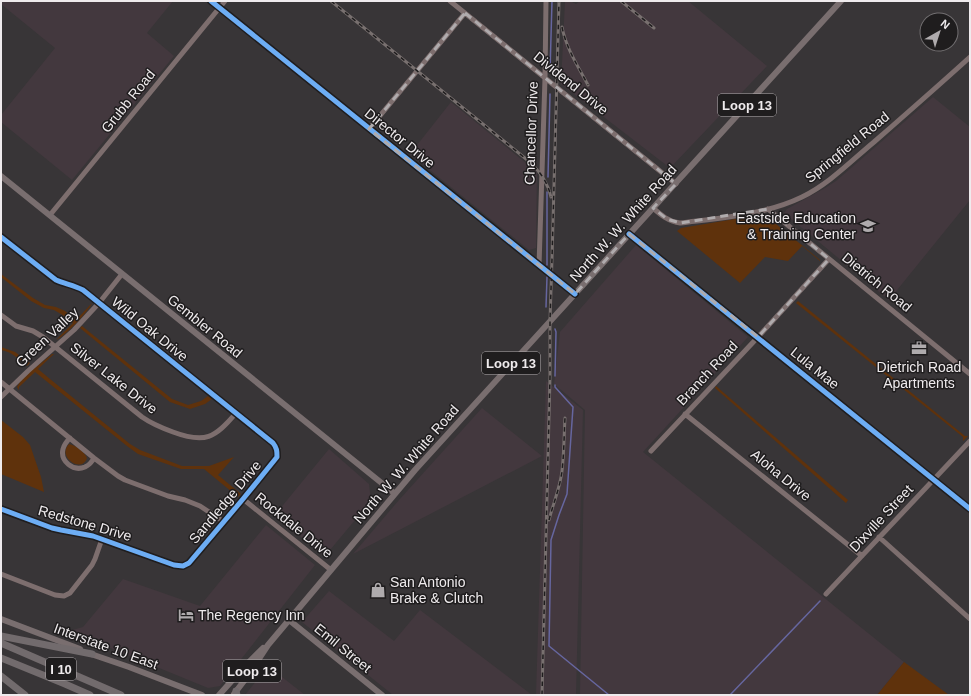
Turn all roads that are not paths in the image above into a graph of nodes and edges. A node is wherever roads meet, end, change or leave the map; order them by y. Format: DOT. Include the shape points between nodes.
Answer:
graph roads {
  1 [pos="211,1"];
  2 [pos="225,1"];
  3 [pos="450,1"];
  4 [pos="546,1"];
  5 [pos="841,1"];
  6 [pos="220,8"];
  7 [pos="465,13"];
  8 [pos="970,58"];
  9 [pos="545,78"];
  10 [pos="369,128"];
  11 [pos="1,176"];
  12 [pos="676,184"];
  13 [pos="653,208"];
  14 [pos="768,210"];
  15 [pos="50,216"];
  16 [pos="629,234"];
  17 [pos="1,237"];
  18 [pos="829,259"];
  19 [pos="539,266"];
  20 [pos="122,274"];
  21 [pos="574,294"];
  22 [pos="99,303"];
  23 [pos="1,315"];
  24 [pos="758,338"];
  25 [pos="56,347"];
  26 [pos="970,374"];
  27 [pos="1,382"];
  28 [pos="10,389"];
  29 [pos="1,397"];
  30 [pos="236,413"];
  31 [pos="685,414"];
  32 [pos="70,438"];
  33 [pos="970,441"];
  34 [pos="277,451"];
  35 [pos="651,451"];
  36 [pos="94,458"];
  37 [pos="934,480"];
  38 [pos="394,493"];
  39 [pos="243,499"];
  40 [pos="1,508"];
  41 [pos="970,509"];
  42 [pos="224,522"];
  43 [pos="879,538"];
  44 [pos="102,539"];
  45 [pos="862,556"];
  46 [pos="186,565"];
  47 [pos="331,570"];
  48 [pos="1,574"];
  49 [pos="826,594"];
  50 [pos="1,619"];
  51 [pos="970,619"];
  52 [pos="289,620"];
  53 [pos="1,636"];
  54 [pos="1,643"];
  55 [pos="268,645"];
  56 [pos="92,654"];
  57 [pos="1,658"];
  58 [pos="1,676"];
  59 [pos="235,694"];
  60 [pos="25,695"];
  61 [pos="90,695"];
  62 [pos="122,695"];
  63 [pos="202,695"];
  64 [pos="219,695"];
  65 [pos="382,695"];
  1 -- 6 [label="street, Director Drive"];
  2 -- 6 [label="street, Grubb Road"];
  3 -- 7 [label="street, Dividend Drive"];
  4 -- 9 [label="street, Chancellor Drive"];
  5 -- 12 [label="main road, North W. W. White Road / Loop 13"];
  6 -- 10 [label="street, Director Drive"];
  6 -- 15 [label="street, Grubb Road"];
  7 -- 9 [label="street, Dividend Drive"];
  7 -- 10 [label="street"];
  8 -- 14 [label="street, Springfield Road" via="821,186 802,197"];
  9 -- 12 [label="street, Dividend Drive"];
  9 -- 19 [label="street, Chancellor Drive"];
  10 -- 19 [label="street, Director Drive"];
  11 -- 15 [label="main road, Gembler Road"];
  12 -- 13 [label="main road, North W. W. White Road / Loop 13"];
  13 -- 14 [label="street, Springfield Road" via="675,223"];
  13 -- 16 [label="main road, North W. W. White Road / Loop 13"];
  14 -- 18 [label="street, Dietrich Road"];
  15 -- 20 [label="main road, Gembler Road"];
  16 -- 21 [label="main road, North W. W. White Road / Loop 13"];
  16 -- 24 [label="street, Lula Mae"];
  17 -- 22 [label="street, Wild Oak Drive" via="52,277 61,283 79,288"];
  18 -- 24 [label="street, Branch Road"];
  18 -- 26 [label="street, Dietrich Road"];
  19 -- 21 [label="street, Director Drive"];
  20 -- 22 [label="street, Green Valley"];
  20 -- 38 [label="main road, Gembler Road"];
  21 -- 38 [label="main road, North W. W. White Road / Loop 13"];
  22 -- 25 [label="street, Green Valley"];
  22 -- 30 [label="street, Wild Oak Drive"];
  23 -- 25 [label="street, Silver Lake Drive" via="16,326 38,333"];
  24 -- 31 [label="street, Branch Road"];
  24 -- 37 [label="street, Lula Mae"];
  25 -- 28 [label="street, Green Valley"];
  25 -- 30 [label="street, Silver Lake Drive" via="150,423 185,437 198,439 214,434"];
  27 -- 28 [label="street"];
  28 -- 29 [label="street, Green Valley"];
  28 -- 32 [label="street"];
  30 -- 34 [label="street, Wild Oak Drive" via="273,443"];
  31 -- 35 [label="street, Branch Road"];
  31 -- 45 [label="street, Aloha Drive"];
  32 -- 36 [label="street"];
  32 -- 36 [label="street" via="63,450 68,465 82,468 88,466"];
  33 -- 37 [label="street, Dixville Street"];
  34 -- 39 [label="street, Sandledge Drive" via="277,457"];
  36 -- 42 [label="street" via="125,480 205,508"];
  37 -- 41 [label="street, Lula Mae"];
  37 -- 43 [label="street, Dixville Street"];
  38 -- 47 [label="main road, North W. W. White Road / Loop 13"];
  39 -- 42 [label="street, Sandledge Drive"];
  39 -- 47 [label="street, Rockdale Drive"];
  40 -- 44 [label="street, Redstone Drive" via="52,528"];
  42 -- 46 [label="street, Sandledge Drive"];
  43 -- 45 [label="street, Dixville Street"];
  43 -- 51 [label="street"];
  44 -- 46 [label="street, Redstone Drive" via="174,565"];
  44 -- 48 [label="street" via="92,565 70,593 64,596"];
  45 -- 49 [label="street, Dixville Street"];
  47 -- 52 [label="main road, North W. W. White Road / Loop 13"];
  50 -- 56 [label="main road, Interstate 10 East"];
  52 -- 55 [label="main road, North W. W. White Road / Loop 13"];
  52 -- 65 [label="main road, Emil Street"];
  53 -- 56 [label="highway"];
  54 -- 62 [label="highway, I 10"];
  55 -- 59 [label="main road, North W. W. White Road / Loop 13"];
  55 -- 64 [label="main road, North W. W. White Road / Loop 13"];
  56 -- 63 [label="main road, Interstate 10 East"];
  57 -- 61 [label="highway, I 10"];
  58 -- 60 [label="highway"];
}
